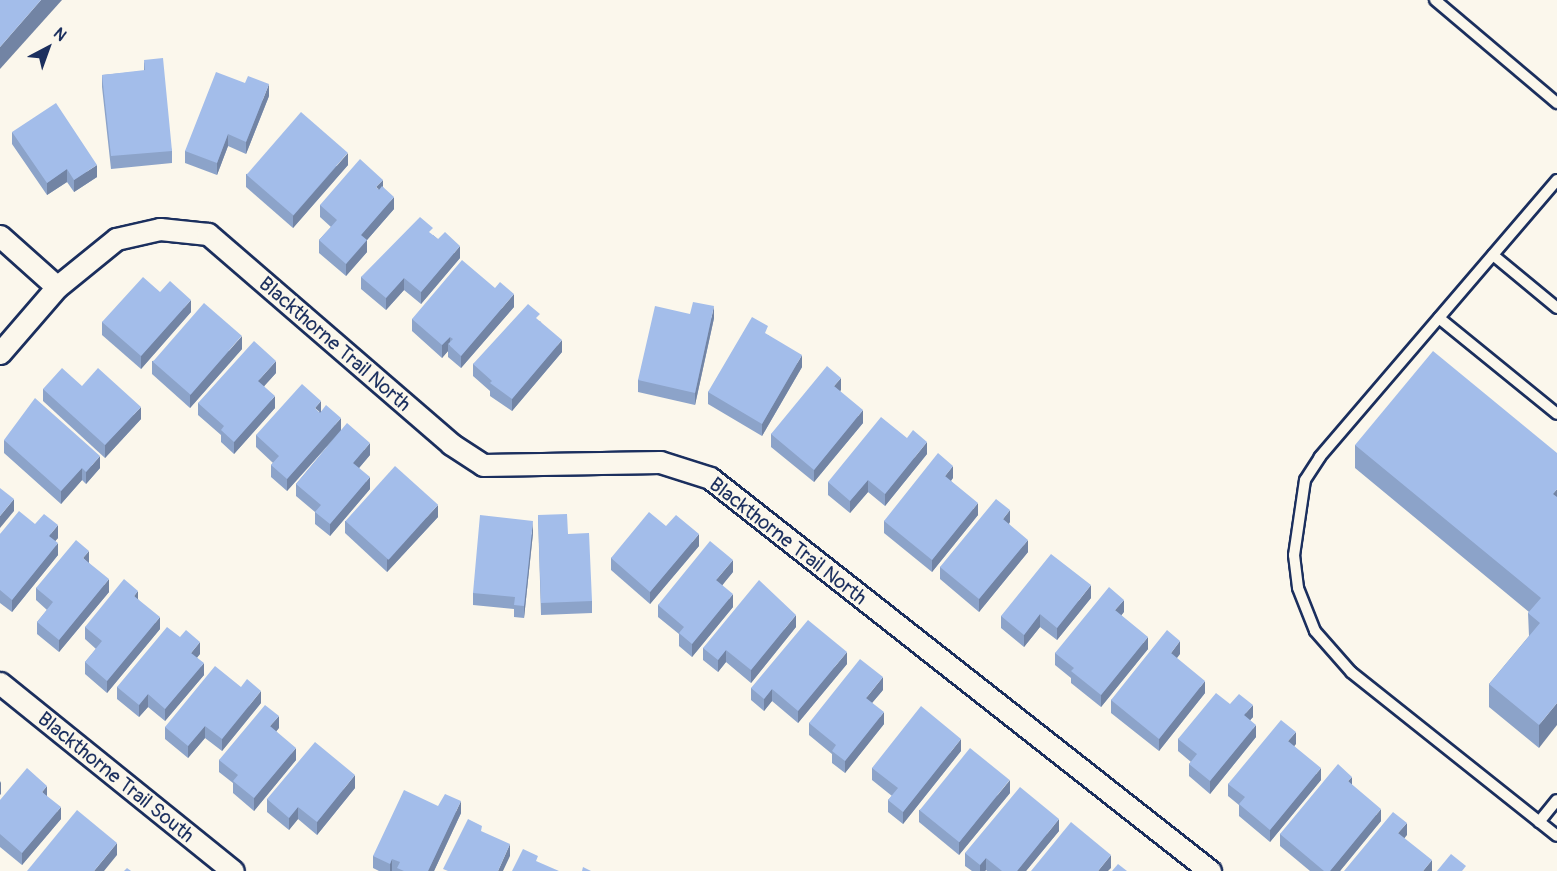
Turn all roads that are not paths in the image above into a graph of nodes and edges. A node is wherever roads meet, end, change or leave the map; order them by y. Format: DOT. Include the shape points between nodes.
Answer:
graph roads {
  1 [pos="1435,0"];
  2 [pos="1557,103"];
  3 [pos="1557,180"];
  4 [pos="0,236"];
  5 [pos="1493,255"];
  6 [pos="57,287"];
  7 [pos="1557,308"];
  8 [pos="1439,318"];
  9 [pos="0,353"];
  10 [pos="1557,414"];
  11 [pos="0,683"];
  12 [pos="1557,800"];
  13 [pos="1539,822"];
  14 [pos="1557,836"];
  15 [pos="233,871"];
  16 [pos="1210,871"];
  1 -- 2 [label="lane"];
  3 -- 5 [label="lane"];
  4 -- 6 [label="street"];
  5 -- 7 [label="lane"];
  5 -- 8 [label="lane"];
  6 -- 9 [label="street"];
  6 -- 16 [label="street, Blackthorne Trail North" via="116,239 160,229 208,234 451,444 483,465 660,462 710,478"];
  8 -- 10 [label="lane"];
  8 -- 13 [label="lane" via="1305,480 1294,555 1298,588 1315,631 1351,672"];
  11 -- 15 [label="street, Blackthorne Trail South"];
  12 -- 13 [label="lane"];
  13 -- 14 [label="lane"];
}
